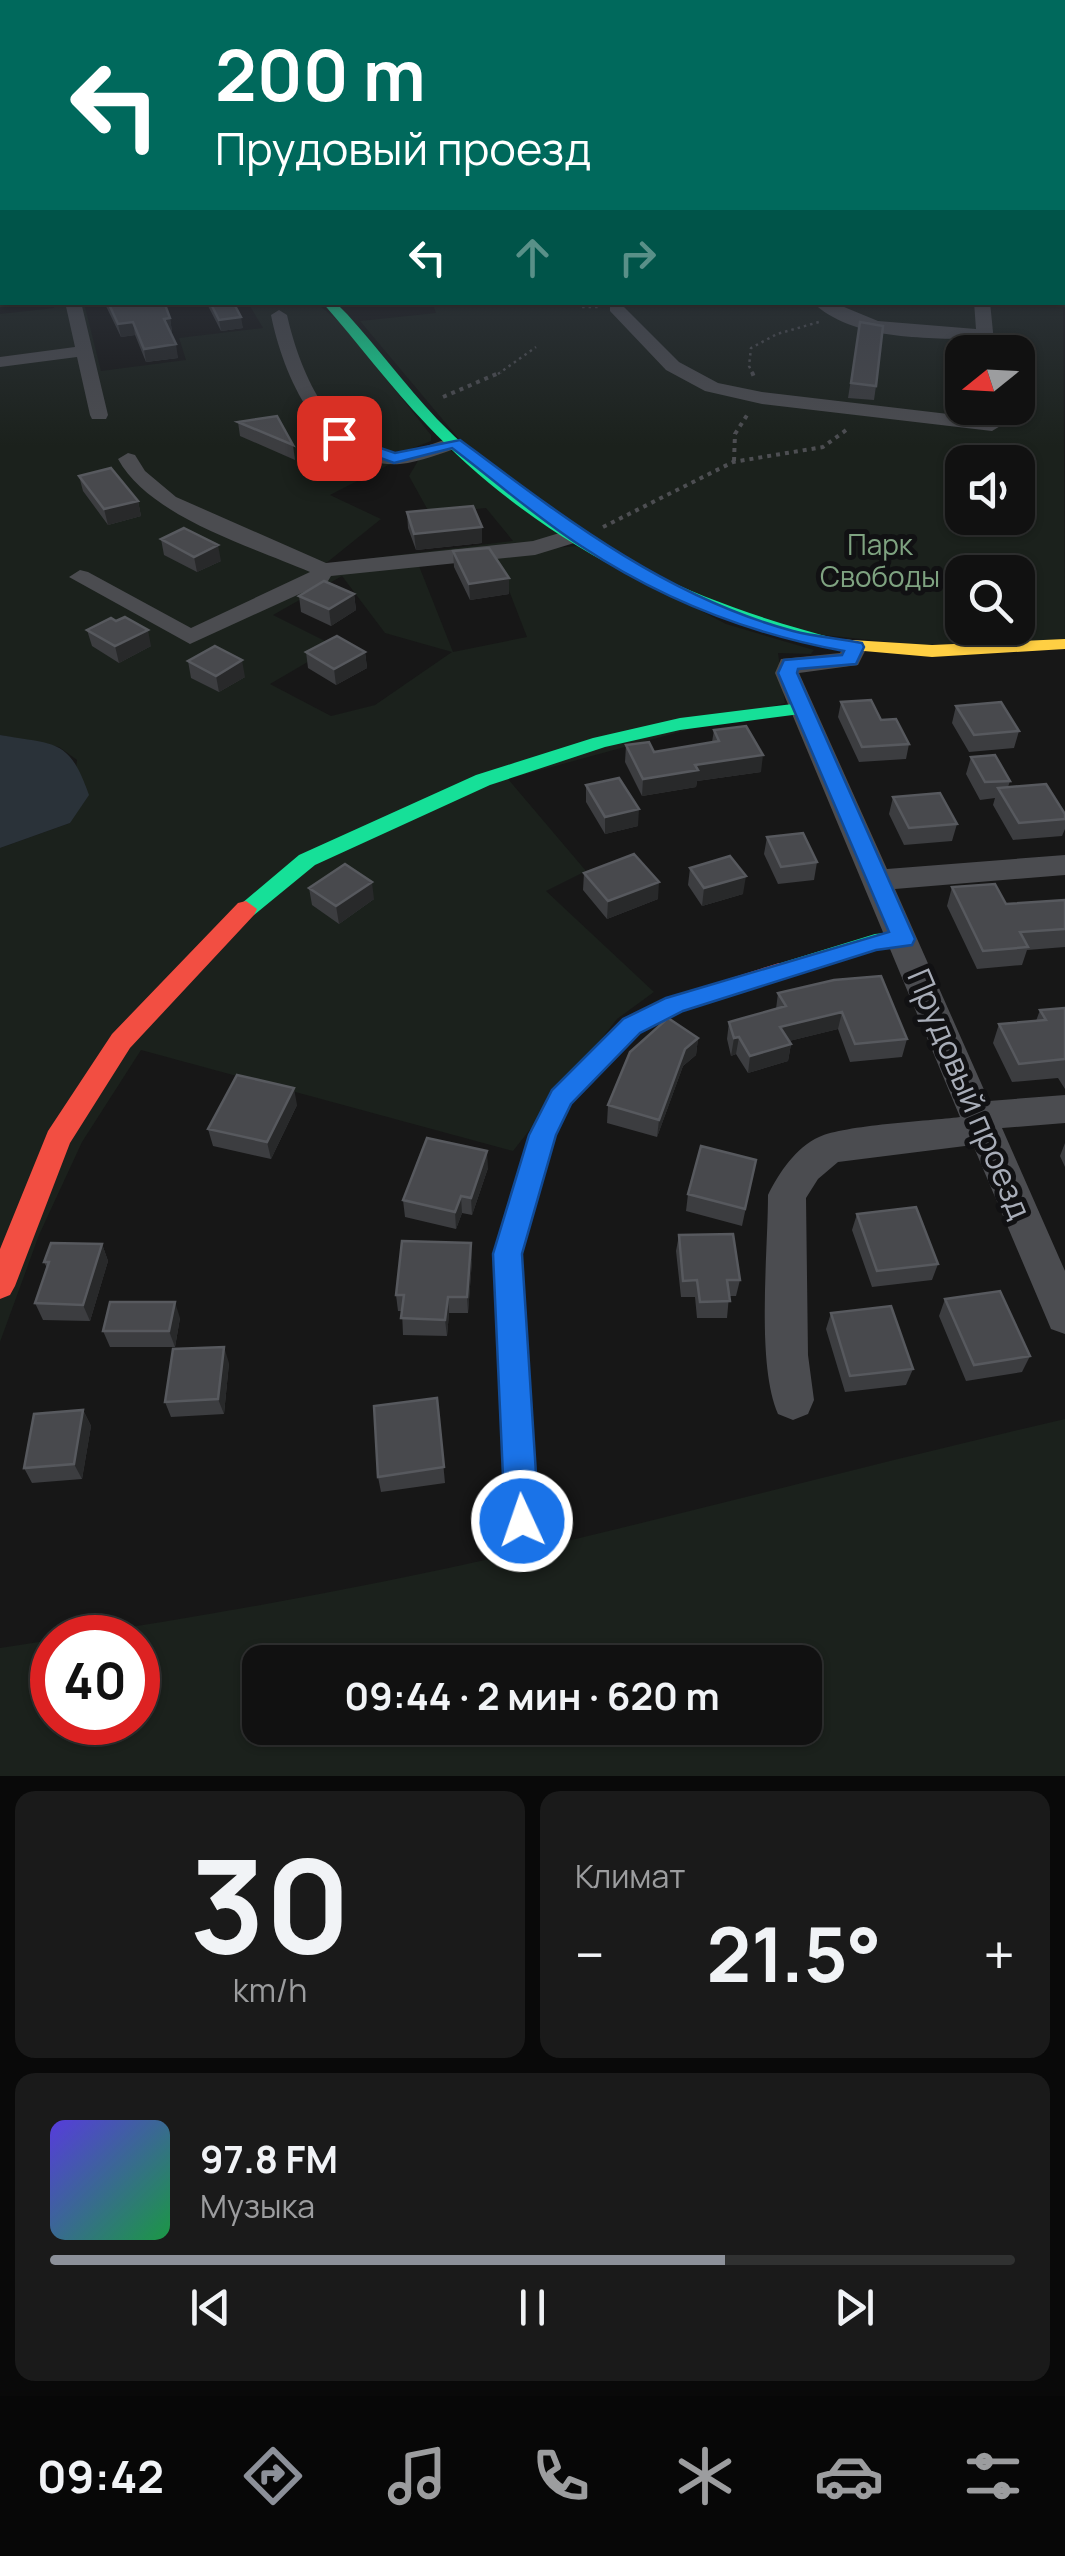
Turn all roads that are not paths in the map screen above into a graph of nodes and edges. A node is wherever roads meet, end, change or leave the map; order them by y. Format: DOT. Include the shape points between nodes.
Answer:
graph roads {
  1 [pos="74,305"];
  2 [pos="331,305"];
  3 [pos="824,305"];
  4 [pos="982,305"];
  5 [pos="616,308"];
  6 [pos="278,316"];
  7 [pos="985,335"];
  8 [pos="945,337"];
  9 [pos="86,351"];
  10 [pos="0,362"];
  11 [pos="99,415"];
  12 [pos="945,418"];
  13 [pos="454,443"];
  14 [pos="128,458"];
  15 [pos="576,535"];
  16 [pos="323,570"];
  17 [pos="80,576"];
  18 [pos="1065,644"];
  19 [pos="855,647"];
  20 [pos="802,709"];
  21 [pos="1065,865"];
  22 [pos="878,880"];
  23 [pos="904,939"];
  24 [pos="1065,1108"];
  25 [pos="980,1123"];
  26 [pos="0,1286"];
  27 [pos="1065,1316"];
  28 [pos="793,1400"];
  29 [pos="522,1521"];
  1 -- 9 [label="street"];
  2 -- 13 [label="street"];
  3 -- 8 [label="street" via="887,328"];
  4 -- 7 [label="street"];
  5 -- 12 [label="street" via="665,361 724,391"];
  6 -- 13 [label="street" via="283,343 339,438 394,458"];
  9 -- 10 [label="street"];
  9 -- 11 [label="street"];
  13 -- 15 [label="street"];
  14 -- 16 [label="street" via="137,475 169,501"];
  15 -- 16 [label="street" via="535,548"];
  15 -- 19 [label="street" via="696,602 789,636"];
  16 -- 17 [label="street" via="190,637"];
  18 -- 19 [label="street"];
  19 -- 20 [label="street, Прудовый проезд" via="849,660 790,664 787,673"];
  20 -- 22 [label="street, Прудовый проезд"];
  20 -- 26 [label="street" via="600,742 483,780 307,860 236,917 121,1042 58,1139"];
  21 -- 22 [label="street"];
  22 -- 23 [label="street, Прудовый проезд"];
  23 -- 25 [label="street, Прудовый проезд"];
  23 -- 29 [label="street" via="674,1004 632,1026 562,1097 542,1135 508,1254"];
  24 -- 25 [label="street"];
  25 -- 27 [label="street, Прудовый проезд"];
  25 -- 28 [label="street" via="830,1148 805,1168 787,1195"];
}
